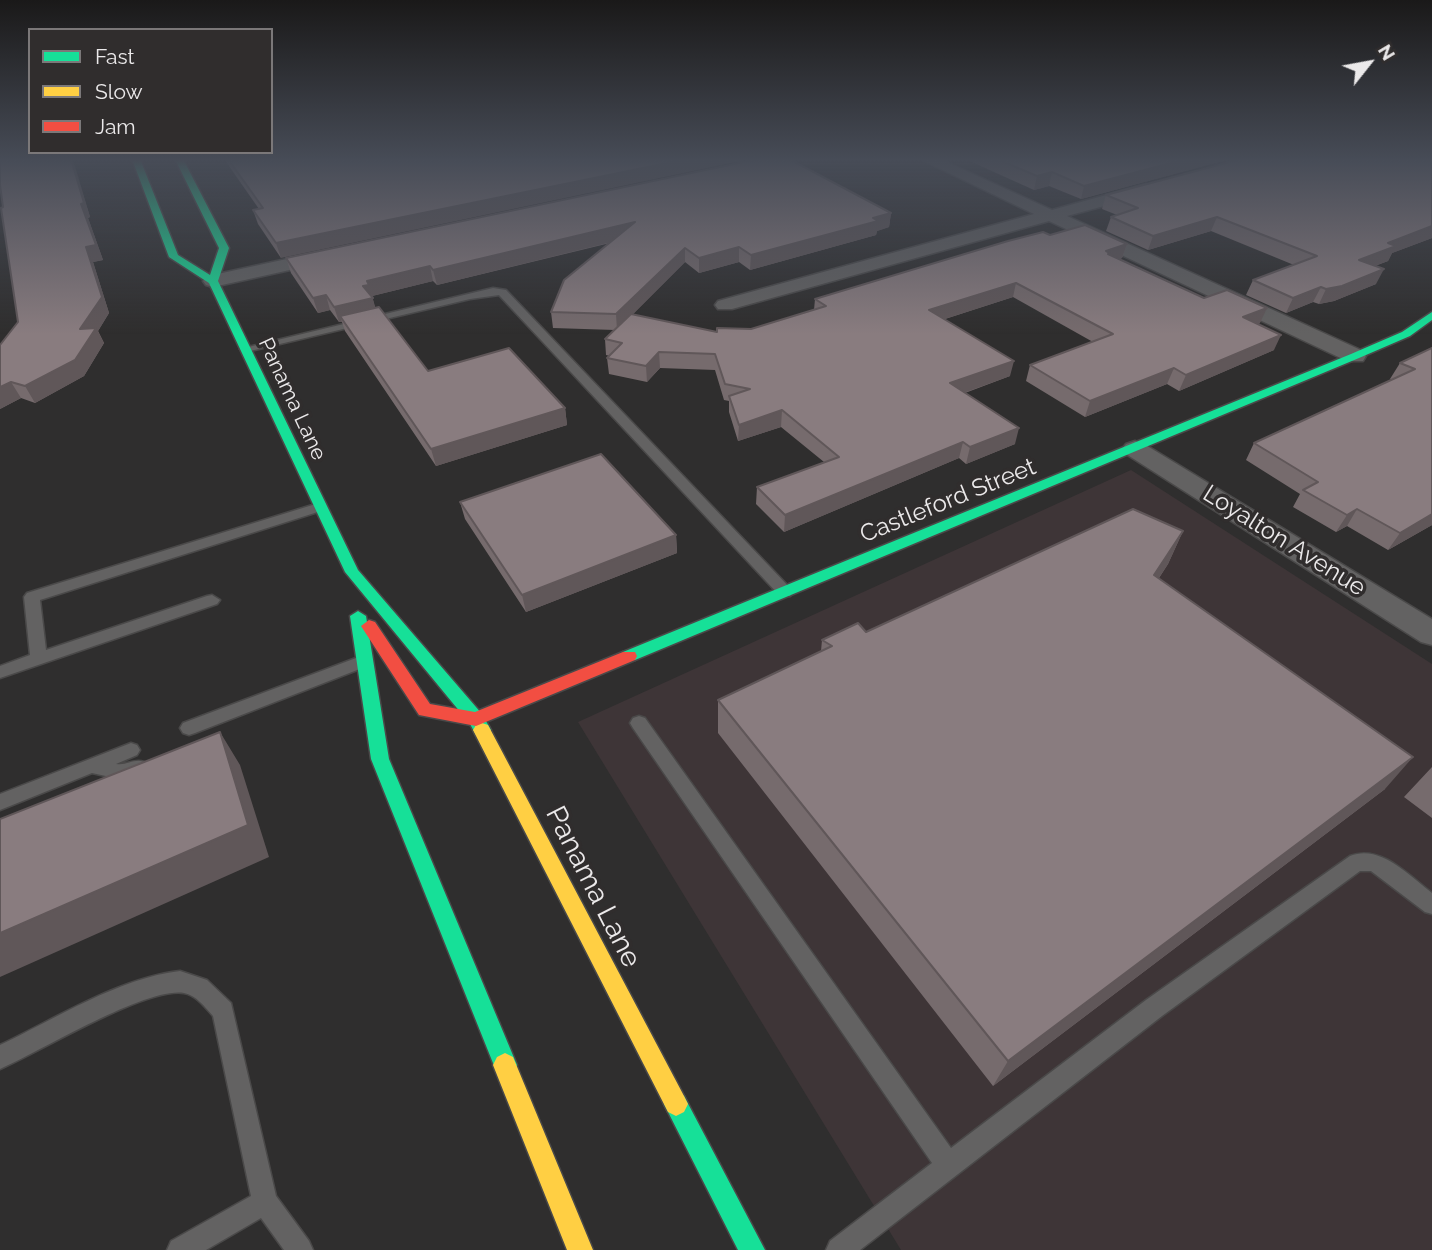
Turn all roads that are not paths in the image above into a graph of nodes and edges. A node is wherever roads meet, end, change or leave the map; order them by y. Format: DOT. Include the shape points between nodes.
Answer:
graph roads {
  1 [pos="159,217"];
  2 [pos="209,217"];
  3 [pos="1043,217"];
  4 [pos="1056,217"];
  5 [pos="349,252"];
  6 [pos="213,281"];
  7 [pos="725,305"];
  8 [pos="1430,319"];
  9 [pos="246,349"];
  10 [pos="1355,356"];
  11 [pos="1135,449"];
  12 [pos="319,507"];
  13 [pos="352,572"];
  14 [pos="785,592"];
  15 [pos="212,600"];
  16 [pos="356,606"];
  17 [pos="1432,634"];
  18 [pos="39,659"];
  19 [pos="364,661"];
  20 [pos="0,672"];
  21 [pos="476,719"];
  22 [pos="639,723"];
  23 [pos="194,736"];
  24 [pos="131,750"];
  25 [pos="161,758"];
  26 [pos="93,766"];
  27 [pos="0,802"];
  28 [pos="1432,905"];
  29 [pos="0,1057"];
  30 [pos="947,1165"];
  31 [pos="265,1202"];
  32 [pos="180,1250"];
  33 [pos="300,1250"];
  34 [pos="580,1250"];
  35 [pos="752,1250"];
  36 [pos="839,1250"];
  1 -- 6 [label="main road" via="174,257"];
  2 -- 6 [label="main road" via="224,248"];
  3 -- 7 [label="street"];
  4 -- 10 [label="street"];
  5 -- 6 [label="street"];
  6 -- 9 [label="main road, Panama Lane"];
  8 -- 10 [label="main road, Castleford Street"];
  9 -- 12 [label="main road, Panama Lane"];
  9 -- 14 [label="lane" via="502,292"];
  10 -- 11 [label="main road, Castleford Street"];
  11 -- 14 [label="main road, Castleford Street"];
  11 -- 17 [label="street, Loyalton Avenue"];
  12 -- 13 [label="main road, Panama Lane"];
  12 -- 18 [label="lane" via="32,597"];
  13 -- 16 [label="main road, Panama Lane"];
  13 -- 21 [label="main road, Panama Lane"];
  14 -- 21 [label="main road, Castleford Street"];
  15 -- 18 [label="lane"];
  16 -- 19 [label="main road, Panama Lane"];
  16 -- 21 [label="main road" via="425,709"];
  18 -- 20 [label="lane"];
  19 -- 23 [label="lane" via="228,714 210,739"];
  19 -- 34 [label="main road, Panama Lane" via="380,759"];
  21 -- 35 [label="main road, Panama Lane"];
  22 -- 30 [label="lane"];
  24 -- 26 [label="lane"];
  25 -- 26 [label="lane" via="124,773"];
  26 -- 27 [label="lane"];
  28 -- 30 [label="lane" via="1375,862 1357,863 1154,1008"];
  29 -- 31 [label="lane" via="151,986 180,982 207,991 223,1011"];
  30 -- 36 [label="lane"];
  31 -- 32 [label="lane"];
  31 -- 33 [label="lane"];
}
